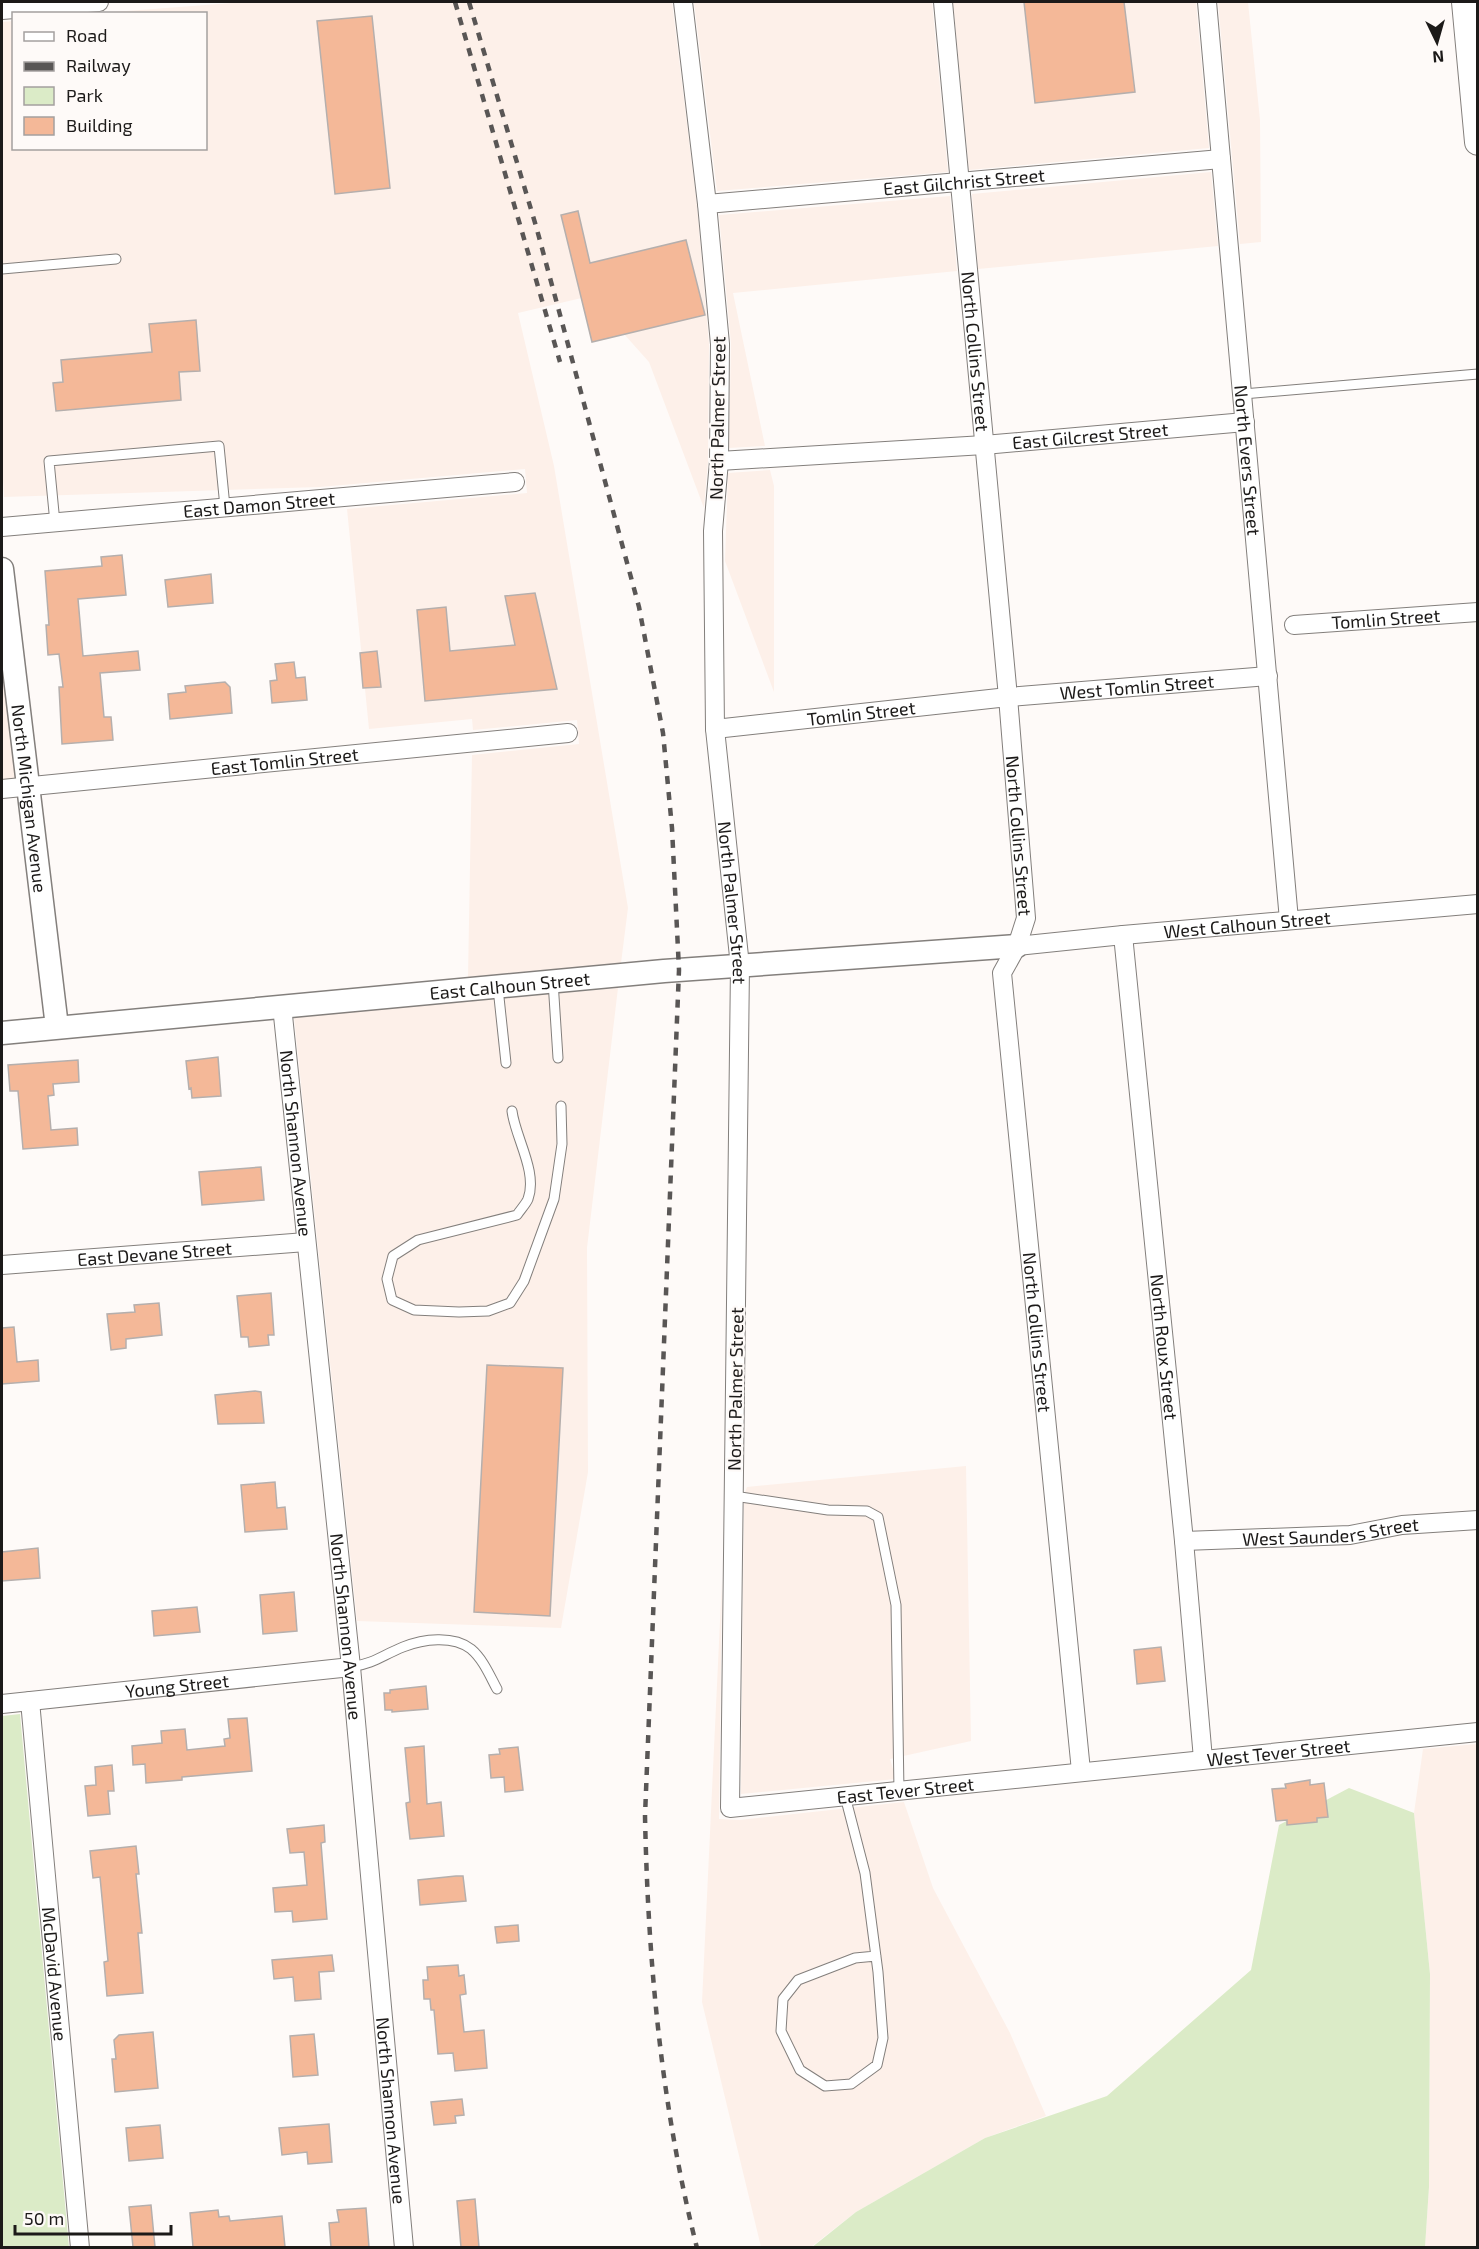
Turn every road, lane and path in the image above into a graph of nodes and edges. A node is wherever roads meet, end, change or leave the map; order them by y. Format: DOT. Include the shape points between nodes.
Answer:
graph roads {
  1 [pos="99,2"];
  2 [pos="683,2"];
  3 [pos="943,2"];
  4 [pos="1207,2"];
  5 [pos="1465,2"];
  6 [pos="2,10"];
  7 [pos="1478,142"];
  8 [pos="1221,159"];
  9 [pos="960,183"];
  10 [pos="707,204"];
  11 [pos="116,259"];
  12 [pos="2,269"];
  13 [pos="1478,374"];
  14 [pos="1243,394"];
  15 [pos="1245,422"];
  16 [pos="984,445"];
  17 [pos="718,461"];
  18 [pos="515,482"];
  19 [pos="225,507"];
  20 [pos="55,523"];
  21 [pos="2,527"];
  22 [pos="2,569"];
  23 [pos="1478,612"];
  24 [pos="1294,625"];
  25 [pos="1268,676"];
  26 [pos="1008,697"];
  27 [pos="715,729"];
  28 [pos="568,733"];
  29 [pos="29,786"];
  30 [pos="2,789"];
  31 [pos="1478,904"];
  32 [pos="1289,920"];
  33 [pos="1123,934"];
  34 [pos="1017,946"];
  35 [pos="741,966"];
  36 [pos="553,981"];
  37 [pos="498,986"];
  38 [pos="282,1006"];
  39 [pos="57,1028"];
  40 [pos="2,1033"];
  41 [pos="558,1058"];
  42 [pos="506,1063"];
  43 [pos="561,1106"];
  44 [pos="512,1111"];
  45 [pos="306,1242"];
  46 [pos="2,1265"];
  47 [pos="734,1496"];
  48 [pos="1478,1520"];
  49 [pos="1184,1541"];
  50 [pos="351,1667"];
  51 [pos="497,1689"];
  52 [pos="30,1701"];
  53 [pos="2,1704"];
  54 [pos="1478,1732"];
  55 [pos="1203,1760"];
  56 [pos="1081,1771"];
  57 [pos="899,1791"];
  58 [pos="845,1796"];
  59 [pos="730,1808"];
  60 [pos="876,1956"];
  61 [pos="80,2247"];
  62 [pos="404,2247"];
  1 -- 6 [label="street"];
  2 -- 10 [label="street, North Palmer Street"];
  3 -- 9 [label="street, North Collins Street"];
  4 -- 8 [label="street, North Evers Street"];
  5 -- 7 [label="main road"];
  8 -- 9 [label="street, East Gilchrist Street"];
  8 -- 14 [label="street, North Evers Street"];
  9 -- 10 [label="street, East Gilchrist Street"];
  9 -- 16 [label="street, North Collins Street"];
  10 -- 17 [label="street, North Palmer Street" via="720,344"];
  11 -- 12 [label="lane"];
  13 -- 14 [label="lane"];
  14 -- 15 [label="street, North Evers Street"];
  15 -- 16 [label="street, East Gilcrest Street"];
  15 -- 25 [label="street, North Evers Street"];
  16 -- 17 [label="street, East Gilcrest Street"];
  16 -- 26 [label="street, North Collins Street"];
  17 -- 27 [label="street, North Palmer Street" via="714,531"];
  18 -- 19 [label="street, East Damon Street"];
  19 -- 20 [label="street, East Damon Street"];
  19 -- 20 [label="lane" via="219,446 50,461"];
  20 -- 21 [label="street, East Damon Street"];
  22 -- 29 [label="street, North Michigan Avenue"];
  23 -- 24 [label="street, Tomlin Street"];
  25 -- 26 [label="street, West Tomlin Street"];
  25 -- 32 [label="street, North Evers Street"];
  26 -- 27 [label="street, Tomlin Street"];
  26 -- 34 [label="street, North Collins Street" via="1026,918"];
  27 -- 35 [label="street, North Palmer Street"];
  28 -- 29 [label="street, East Tomlin Street"];
  29 -- 30 [label="street, East Tomlin Street"];
  29 -- 39 [label="street, North Michigan Avenue"];
  31 -- 32 [label="street, West Calhoun Street"];
  32 -- 33 [label="street, West Calhoun Street"];
  33 -- 34 [label="street, West Calhoun Street"];
  33 -- 49 [label="street, North Roux Street"];
  34 -- 35 [label="street, East Calhoun Street"];
  34 -- 56 [label="street, North Collins Street" via="1002,973"];
  35 -- 36 [label="street, East Calhoun Street"];
  35 -- 47 [label="street, North Palmer Street"];
  36 -- 37 [label="street, East Calhoun Street"];
  36 -- 41 [label="lane"];
  37 -- 38 [label="street, East Calhoun Street"];
  37 -- 42 [label="lane"];
  38 -- 39 [label="street, East Calhoun Street"];
  38 -- 45 [label="street, North Shannon Avenue"];
  39 -- 40 [label="street, East Calhoun Street"];
  43 -- 44 [label="lane" via="562,1144 554,1199 524,1281 510,1303 488,1311 459,1312 414,1310 392,1300 387,1280 393,1256 418,1240 517,1215 528,1199 530,1179"];
  45 -- 46 [label="street, East Devane Street"];
  45 -- 50 [label="street, North Shannon Avenue"];
  47 -- 57 [label="lane" via="828,1510 867,1511 878,1517 896,1605"];
  47 -- 59 [label="street, North Palmer Street"];
  48 -- 49 [label="street, West Saunders Street" via="1350,1535"];
  49 -- 55 [label="street, North Roux Street"];
  50 -- 51 [label="lane" via="369,1664 414,1643 452,1641 472,1650"];
  50 -- 52 [label="street, Young Street"];
  50 -- 62 [label="street, North Shannon Avenue"];
  52 -- 53 [label="street, Young Street"];
  52 -- 61 [label="street, McDavid Avenue"];
  54 -- 55 [label="street, West Tever Street"];
  55 -- 56 [label="street, West Tever Street"];
  56 -- 57 [label="street, East Tever Street"];
  57 -- 58 [label="street, East Tever Street"];
  58 -- 59 [label="street, East Tever Street"];
  58 -- 60 [label="lane" via="865,1873"];
  60 -- 60 [label="lane" via="883,2038 877,2065 851,2084 825,2086 800,2070 781,2031 783,1999 798,1980 855,1958"];
}
